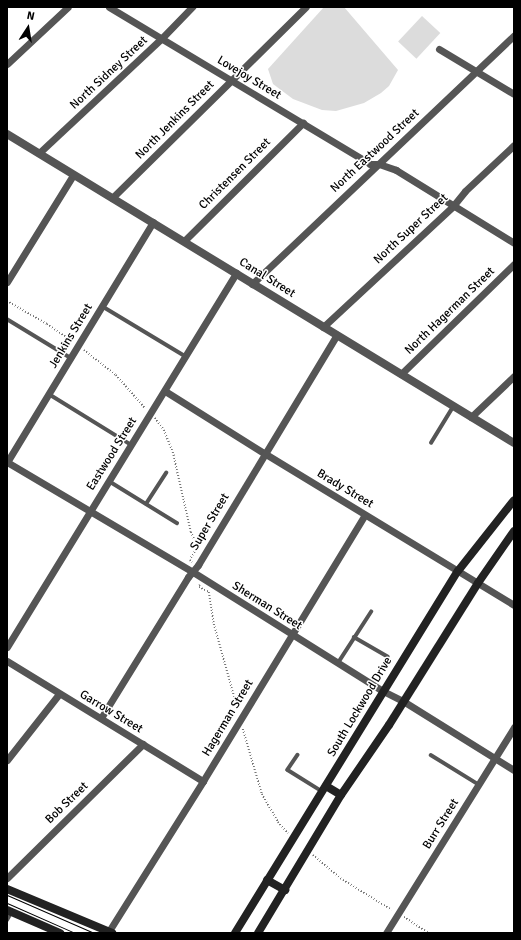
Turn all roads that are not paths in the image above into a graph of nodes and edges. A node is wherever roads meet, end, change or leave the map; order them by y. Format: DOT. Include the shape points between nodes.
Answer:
graph roads {
  1 [pos="68,7"];
  2 [pos="109,7"];
  3 [pos="192,7"];
  4 [pos="306,7"];
  5 [pos="514,35"];
  6 [pos="161,39"];
  7 [pos="439,49"];
  8 [pos="7,64"];
  9 [pos="476,70"];
  10 [pos="232,80"];
  11 [pos="514,94"];
  12 [pos="303,124"];
  13 [pos="7,134"];
  14 [pos="514,145"];
  15 [pos="39,153"];
  16 [pos="379,164"];
  17 [pos="73,175"];
  18 [pos="112,198"];
  19 [pos="453,206"];
  20 [pos="153,222"];
  21 [pos="184,241"];
  22 [pos="514,243"];
  23 [pos="514,264"];
  24 [pos="236,273"];
  25 [pos="7,282"];
  26 [pos="252,284"];
  27 [pos="102,306"];
  28 [pos="7,319"];
  29 [pos="323,327"];
  30 [pos="336,336"];
  31 [pos="186,356"];
  32 [pos="71,358"];
  33 [pos="401,374"];
  34 [pos="514,376"];
  35 [pos="165,391"];
  36 [pos="49,394"];
  37 [pos="453,406"];
  38 [pos="472,417"];
  39 [pos="514,442"];
  40 [pos="431,443"];
  41 [pos="131,445"];
  42 [pos="264,453"];
  43 [pos="7,462"];
  44 [pos="166,473"];
  45 [pos="109,481"];
  46 [pos="514,500"];
  47 [pos="146,504"];
  48 [pos="90,511"];
  49 [pos="365,515"];
  50 [pos="177,523"];
  51 [pos="514,531"];
  52 [pos="193,572"];
  53 [pos="458,572"];
  54 [pos="478,583"];
  55 [pos="514,605"];
  56 [pos="371,612"];
  57 [pos="292,634"];
  58 [pos="354,638"];
  59 [pos="7,647"];
  60 [pos="388,657"];
  61 [pos="7,660"];
  62 [pos="338,663"];
  63 [pos="383,691"];
  64 [pos="60,694"];
  65 [pos="403,701"];
  66 [pos="101,718"];
  67 [pos="514,727"];
  68 [pos="142,744"];
  69 [pos="298,755"];
  70 [pos="431,755"];
  71 [pos="495,758"];
  72 [pos="7,760"];
  73 [pos="514,770"];
  74 [pos="203,781"];
  75 [pos="478,784"];
  76 [pos="324,789"];
  77 [pos="342,795"];
  78 [pos="7,878"];
  79 [pos="267,880"];
  80 [pos="7,889"];
  81 [pos="285,890"];
  82 [pos="9,911"];
  83 [pos="7,920"];
  84 [pos="111,932"];
  85 [pos="60,933"];
  86 [pos="236,933"];
  87 [pos="258,933"];
  88 [pos="386,933"];
  1 -- 8 [label="street"];
  2 -- 6 [label="street, Lovejoy Street"];
  3 -- 6 [label="street, North Sidney Street"];
  4 -- 10 [label="street, North Jenkins Street"];
  5 -- 9 [label="street, North Eastwood Street"];
  6 -- 10 [label="street, Lovejoy Street"];
  6 -- 15 [label="street, North Sidney Street"];
  7 -- 9 [label="street"];
  9 -- 11 [label="street"];
  9 -- 16 [label="street, North Eastwood Street"];
  10 -- 12 [label="street, Lovejoy Street"];
  10 -- 18 [label="street, North Jenkins Street"];
  12 -- 16 [label="street, Lovejoy Street" via="370,164"];
  12 -- 21 [label="street, Christensen Street"];
  13 -- 15 [label="street, Canal Street"];
  14 -- 19 [label="street, North Super Street" via="465,191"];
  15 -- 17 [label="street, Canal Street"];
  16 -- 19 [label="street, Lovejoy Street" via="396,170"];
  16 -- 26 [label="street, North Eastwood Street"];
  17 -- 18 [label="street, Canal Street"];
  17 -- 25 [label="street"];
  18 -- 20 [label="street, Canal Street"];
  19 -- 22 [label="street, Lovejoy Street"];
  19 -- 29 [label="street, North Super Street"];
  20 -- 21 [label="street, Canal Street"];
  20 -- 27 [label="street, Jenkins Street"];
  21 -- 24 [label="street, Canal Street"];
  23 -- 33 [label="street, North Hagerman Street"];
  24 -- 26 [label="street, Canal Street"];
  24 -- 31 [label="street, Eastwood Street"];
  26 -- 29 [label="street, Canal Street"];
  27 -- 31 [label="lane"];
  27 -- 32 [label="street, Jenkins Street"];
  28 -- 32 [label="lane"];
  29 -- 30 [label="street, Canal Street"];
  30 -- 33 [label="street, Canal Street"];
  30 -- 42 [label="street, Super Street"];
  31 -- 35 [label="street, Eastwood Street"];
  32 -- 36 [label="street, Jenkins Street"];
  33 -- 37 [label="street, Canal Street"];
  34 -- 38 [label="street"];
  35 -- 41 [label="street, Eastwood Street"];
  35 -- 42 [label="street, Brady Street"];
  36 -- 41 [label="lane"];
  36 -- 43 [label="street, Jenkins Street"];
  37 -- 38 [label="street, Canal Street"];
  37 -- 40 [label="lane"];
  38 -- 39 [label="street, Canal Street"];
  41 -- 45 [label="street, Eastwood Street"];
  42 -- 49 [label="street, Brady Street"];
  42 -- 52 [label="street, Super Street"];
  43 -- 48 [label="street, Sherman Street"];
  44 -- 47 [label="lane"];
  45 -- 47 [label="lane"];
  45 -- 48 [label="street, Eastwood Street"];
  46 -- 53 [label="main road, South Lockwood Drive"];
  47 -- 50 [label="lane"];
  48 -- 52 [label="street, Sherman Street"];
  48 -- 59 [label="street, Eastwood Street"];
  49 -- 53 [label="street, Brady Street"];
  49 -- 57 [label="street, Hagerman Street"];
  51 -- 54 [label="main road"];
  52 -- 57 [label="street, Sherman Street"];
  52 -- 66 [label="street, Super Street"];
  53 -- 54 [label="street, Brady Street"];
  53 -- 63 [label="main road, South Lockwood Drive"];
  54 -- 55 [label="street, Brady Street"];
  54 -- 65 [label="main road"];
  56 -- 58 [label="lane"];
  57 -- 62 [label="street, Sherman Street"];
  57 -- 74 [label="street, Hagerman Street"];
  58 -- 60 [label="lane"];
  58 -- 62 [label="lane"];
  61 -- 64 [label="street, Garrow Street"];
  62 -- 63 [label="street, Sherman Street"];
  63 -- 65 [label="street, Sherman Street"];
  63 -- 76 [label="main road, South Lockwood Drive"];
  64 -- 66 [label="street, Garrow Street"];
  64 -- 72 [label="street"];
  65 -- 71 [label="street, Sherman Street"];
  65 -- 77 [label="main road"];
  66 -- 68 [label="street, Garrow Street"];
  67 -- 71 [label="street, Burr Street"];
  68 -- 74 [label="street, Garrow Street"];
  68 -- 78 [label="street, Bob Street"];
  69 -- 76 [label="lane" via="288,770"];
  70 -- 75 [label="lane"];
  71 -- 73 [label="street, Sherman Street"];
  71 -- 75 [label="street, Burr Street"];
  74 -- 84 [label="street, Hagerman Street"];
  75 -- 88 [label="street, Burr Street"];
  76 -- 77 [label="main road"];
  76 -- 79 [label="main road, South Lockwood Drive"];
  77 -- 81 [label="main road"];
  79 -- 81 [label="main road"];
  79 -- 86 [label="main road, South Lockwood Drive"];
  80 -- 84 [label="main road"];
  81 -- 87 [label="main road"];
  82 -- 83 [label="lane"];
  82 -- 85 [label="main road"];
}
